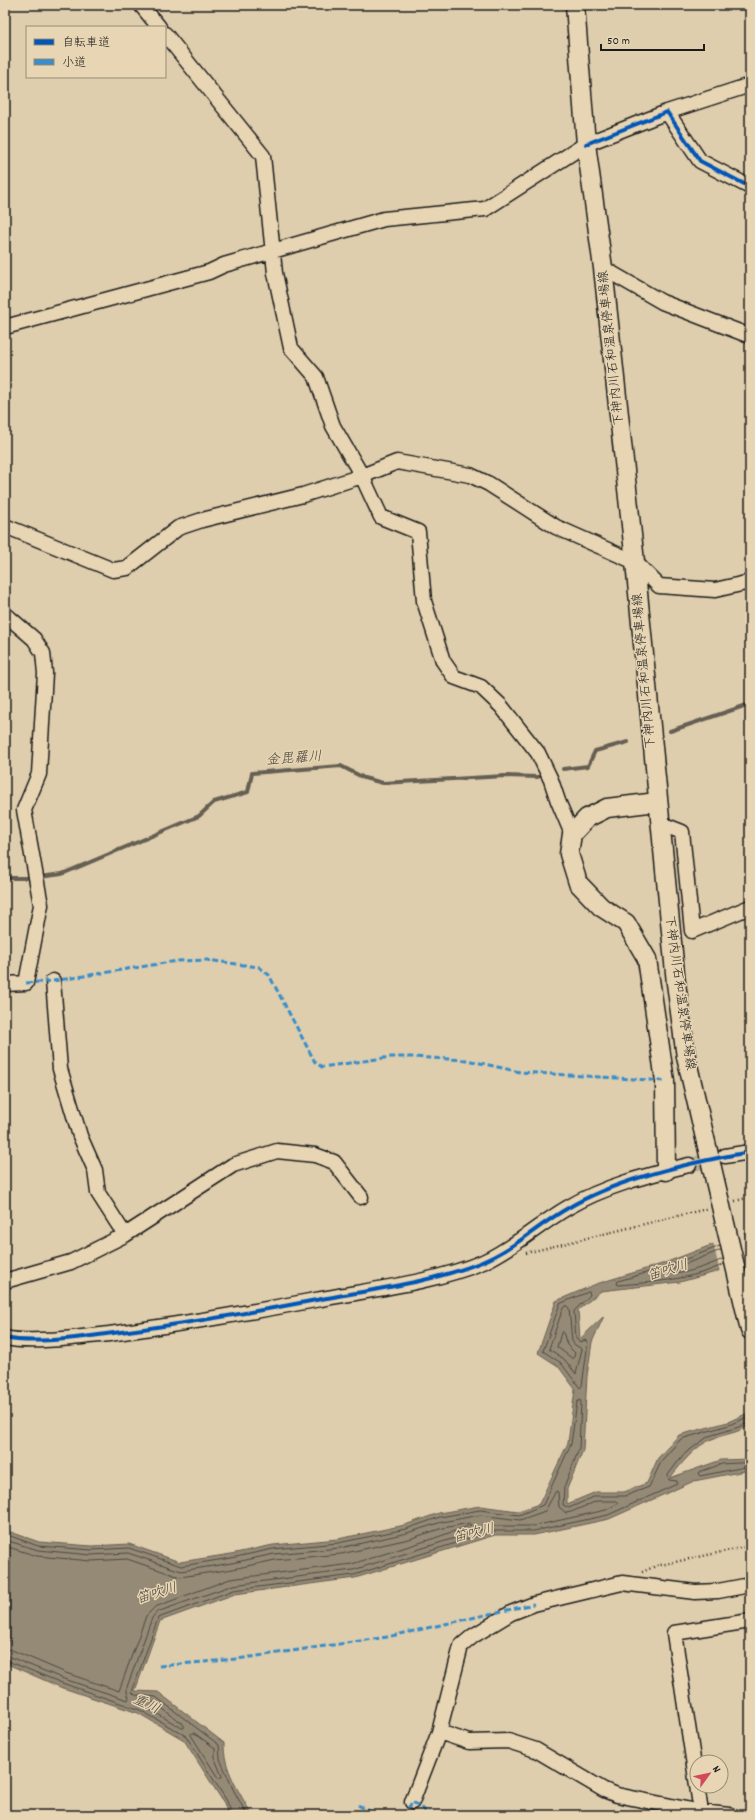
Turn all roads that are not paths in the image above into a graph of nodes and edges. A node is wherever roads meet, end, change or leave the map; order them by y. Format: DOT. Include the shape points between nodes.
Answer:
graph roads {
  1 [pos="141,5"];
  2 [pos="575,5"];
  3 [pos="158,26"];
  4 [pos="166,35"];
  5 [pos="750,84"];
  6 [pos="667,112"];
  7 [pos="586,144"];
  8 [pos="750,187"];
  9 [pos="272,252"];
  10 [pos="603,268"];
  11 [pos="5,327"];
  12 [pos="750,336"];
  13 [pos="362,476"];
  14 [pos="5,526"];
  15 [pos="635,562"];
  16 [pos="750,582"];
  17 [pos="5,614"];
  18 [pos="657,802"];
  19 [pos="659,823"];
  20 [pos="572,834"];
  21 [pos="750,907"];
  22 [pos="53,981"];
  23 [pos="5,984"];
  24 [pos="750,1152"];
  25 [pos="725,1156"];
  26 [pos="689,1165"];
  27 [pos="666,1171"];
  28 [pos="361,1197"];
  29 [pos="125,1235"];
  30 [pos="5,1281"];
  31 [pos="750,1330"];
  32 [pos="5,1338"];
  33 [pos="750,1585"];
  34 [pos="750,1621"];
  35 [pos="438,1732"];
  36 [pos="412,1802"];
  37 [pos="701,1812"];
  38 [pos="729,1815"];
  1 -- 3 [label="street"];
  2 -- 7 [label="main road, 下神内川石和温泉停車場線"];
  4 -- 9 [label="street" via="263,156"];
  5 -- 6 [label="street"];
  6 -- 7 [label="street"];
  6 -- 8 [label="street" via="700,161"];
  7 -- 9 [label="street" via="485,209 384,219"];
  7 -- 10 [label="main road, 下神内川石和温泉停車場線"];
  9 -- 11 [label="street" via="224,265 209,272"];
  9 -- 13 [label="street" via="291,348 316,377 333,426"];
  10 -- 12 [label="street" via="662,302"];
  10 -- 15 [label="main road, 下神内川石和温泉停車場線"];
  13 -- 14 [label="street" via="303,495 178,528 127,568 113,570"];
  13 -- 15 [label="street" via="397,462 470,475 489,484 556,527"];
  13 -- 20 [label="street" via="381,517 418,532 424,601 443,661 454,677 481,687 501,706 538,753"];
  15 -- 16 [label="street" via="659,586 715,590"];
  15 -- 18 [label="main road, 下神内川石和温泉停車場線"];
  17 -- 23 [label="street" via="34,639 43,654 45,673 39,774 24,810 41,904 26,983"];
  18 -- 19 [label="main road, 下神内川石和温泉停車場線"];
  18 -- 20 [label="main road" via="606,808 587,818"];
  19 -- 21 [label="street" via="682,832 692,931"];
  19 -- 31 [label="main road, 下神内川石和温泉停車場線" via="686,1057"];
  20 -- 27 [label="main road" via="569,854 578,883 601,907 626,922 647,959 665,1081"];
  22 -- 29 [label="street" via="60,1070 80,1136 95,1170 98,1193"];
  24 -- 25 [label="street"];
  26 -- 27 [label="street"];
  27 -- 32 [label="street" via="609,1188 566,1208 512,1247 483,1262 457,1271 381,1288 160,1327 80,1338"];
  28 -- 29 [label="street" via="334,1162 315,1155 277,1151 233,1165"];
  29 -- 30 [label="street" via="71,1262"];
  33 -- 35 [label="street" via="695,1592 622,1583 534,1604 511,1613 461,1646"];
  34 -- 37 [label="street" via="674,1633"];
  35 -- 36 [label="street"];
  35 -- 37 [label="street" via="469,1742 508,1741 522,1745 536,1750 611,1792"];
  37 -- 38 [label="street"];
}
